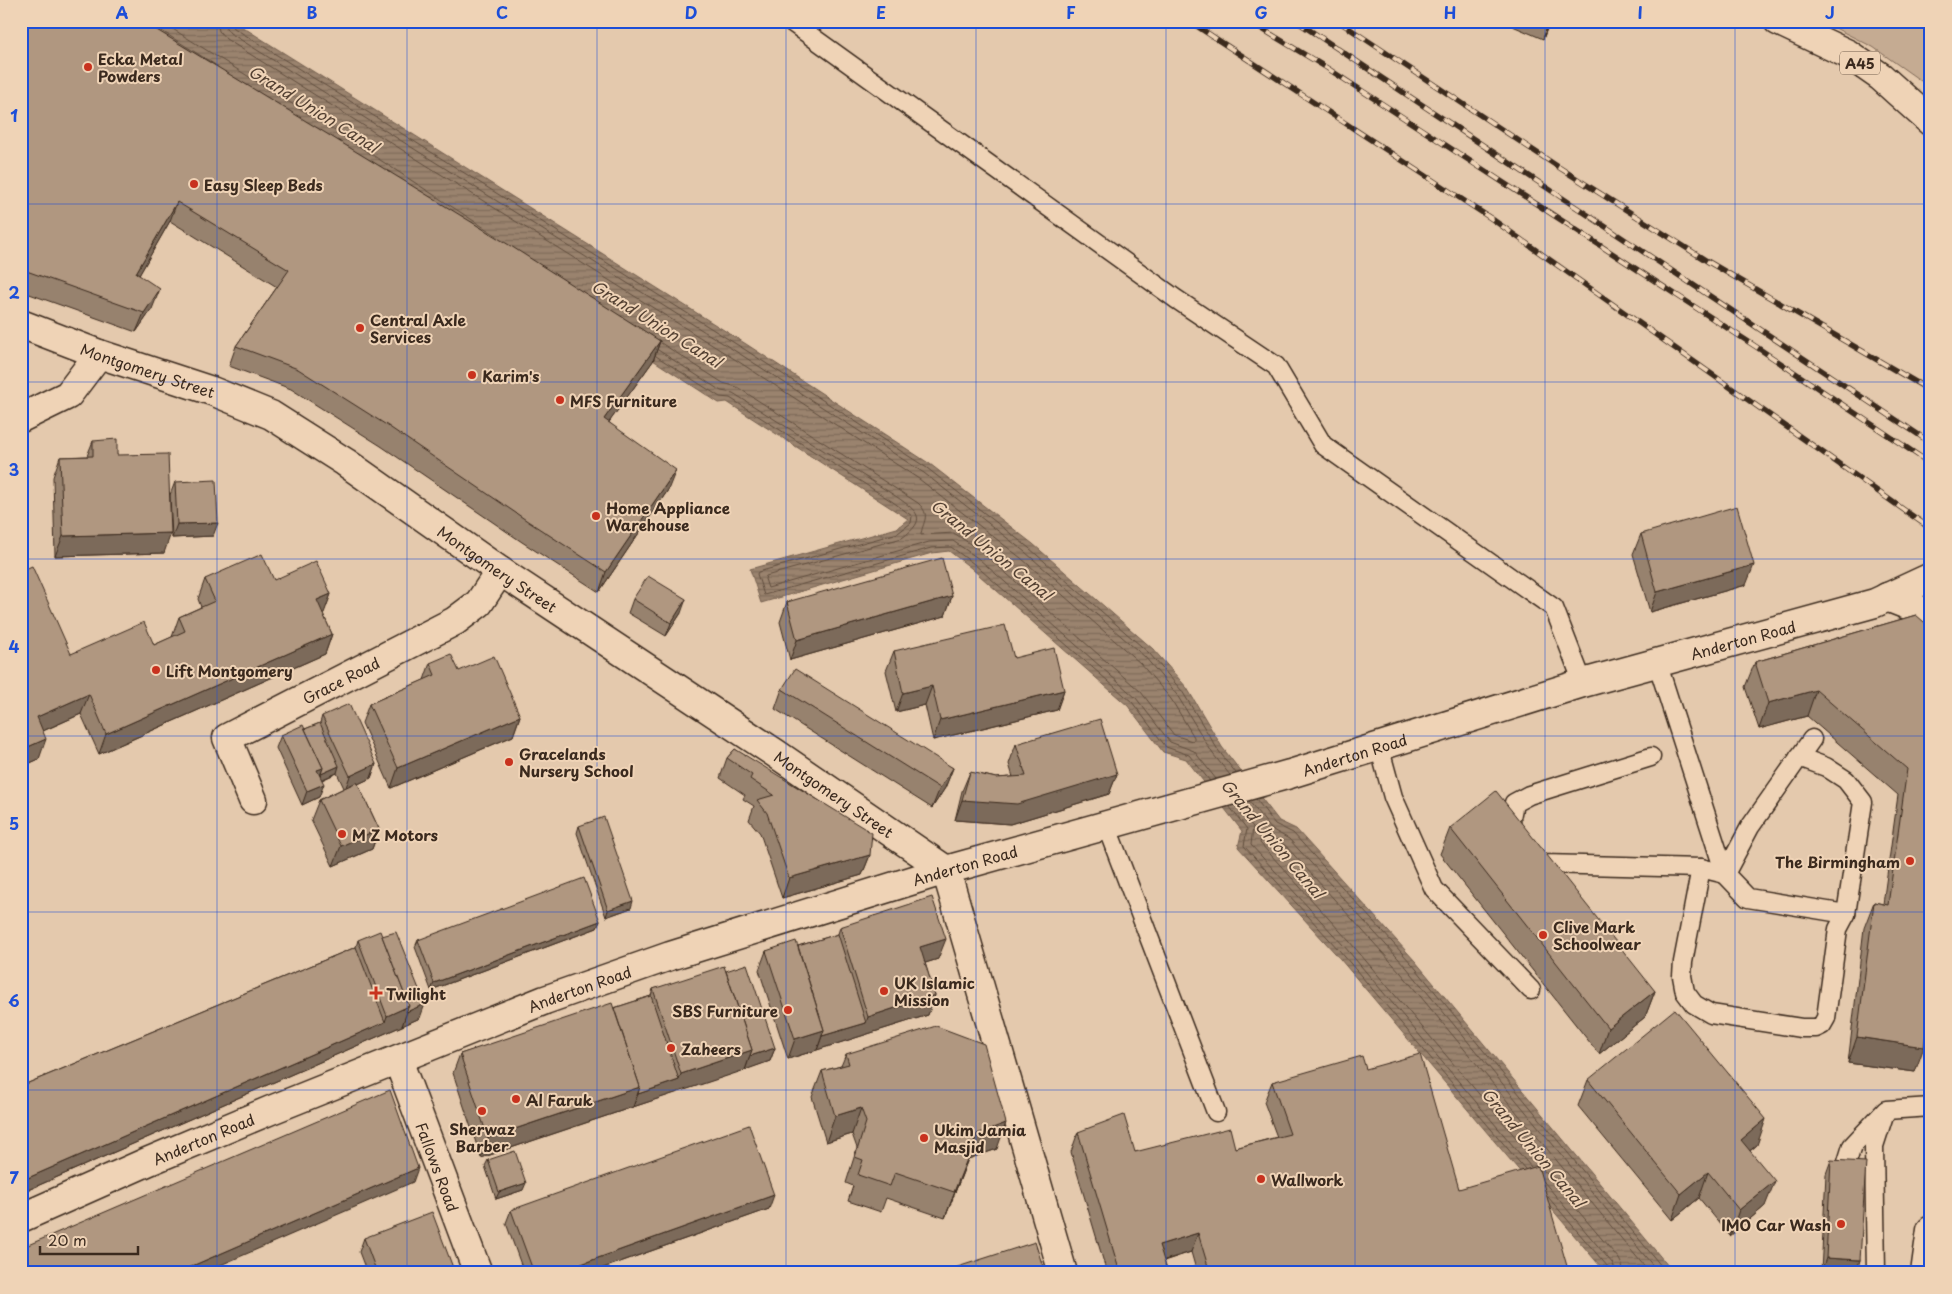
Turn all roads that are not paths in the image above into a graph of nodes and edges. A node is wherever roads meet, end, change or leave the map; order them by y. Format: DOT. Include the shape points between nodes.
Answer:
graph roads {
  1 [pos="790,21"];
  2 [pos="1778,21"];
  3 [pos="1931,122"];
  4 [pos="21,324"];
  5 [pos="99,354"];
  6 [pos="21,418"];
  7 [pos="500,571"];
  8 [pos="1931,577"];
  9 [pos="1881,600"];
  10 [pos="1931,618"];
  11 [pos="1657,662"];
  12 [pos="1583,683"];
  13 [pos="1812,739"];
  14 [pos="1379,746"];
  15 [pos="1651,757"];
  16 [pos="1799,757"];
  17 [pos="253,800"];
  18 [pos="1106,825"];
  19 [pos="1701,868"];
  20 [pos="946,870"];
  21 [pos="1725,874"];
  22 [pos="1846,914"];
  23 [pos="1531,990"];
  24 [pos="398,1060"];
  25 [pos="1931,1107"];
  26 [pos="1886,1110"];
  27 [pos="1216,1112"];
  28 [pos="1840,1204"];
  29 [pos="21,1218"];
  30 [pos="478,1273"];
  31 [pos="1063,1273"];
  32 [pos="1876,1273"];
  1 -- 12 [label="lane" via="1176,299 1276,366 1323,445 1554,608"];
  2 -- 3 [label="main road, A45" via="1848,54 1882,77"];
  4 -- 5 [label="main road, Montgomery Street"];
  5 -- 6 [label="main road" via="68,395"];
  5 -- 7 [label="main road, Montgomery Street" via="212,391 271,415 345,462"];
  7 -- 17 [label="main road, Grace Road" via="479,603 455,621 227,738"];
  7 -- 20 [label="main road, Montgomery Street"];
  8 -- 9 [label="main road, Anderton Road"];
  9 -- 10 [label="main road" via="1920,610"];
  9 -- 11 [label="main road, Anderton Road"];
  11 -- 12 [label="main road, Anderton Road"];
  11 -- 21 [label="lane"];
  12 -- 14 [label="main road, Anderton Road"];
  13 -- 16 [label="lane"];
  14 -- 18 [label="main road, Anderton Road"];
  14 -- 23 [label="lane" via="1393,797 1434,889"];
  15 -- 19 [label="lane" via="1529,795 1514,803 1512,836 1524,851 1544,864"];
  16 -- 21 [label="lane" via="1750,827"];
  16 -- 22 [label="lane" via="1826,767 1846,780 1863,802"];
  18 -- 20 [label="main road, Anderton Road"];
  18 -- 27 [label="lane"];
  19 -- 21 [label="lane"];
  19 -- 22 [label="lane" via="1682,976 1685,992 1694,1004 1711,1014 1801,1028 1822,1025 1826,1018 1838,929"];
  20 -- 24 [label="main road, Anderton Road" via="592,983"];
  20 -- 31 [label="main road"];
  21 -- 22 [label="lane" via="1748,898"];
  24 -- 29 [label="main road, Anderton Road" via="235,1125"];
  24 -- 30 [label="main road, Fallows Road"];
  25 -- 26 [label="lane"];
  26 -- 28 [label="lane" via="1852,1146 1843,1175"];
  26 -- 32 [label="lane" via="1874,1146"];
}
